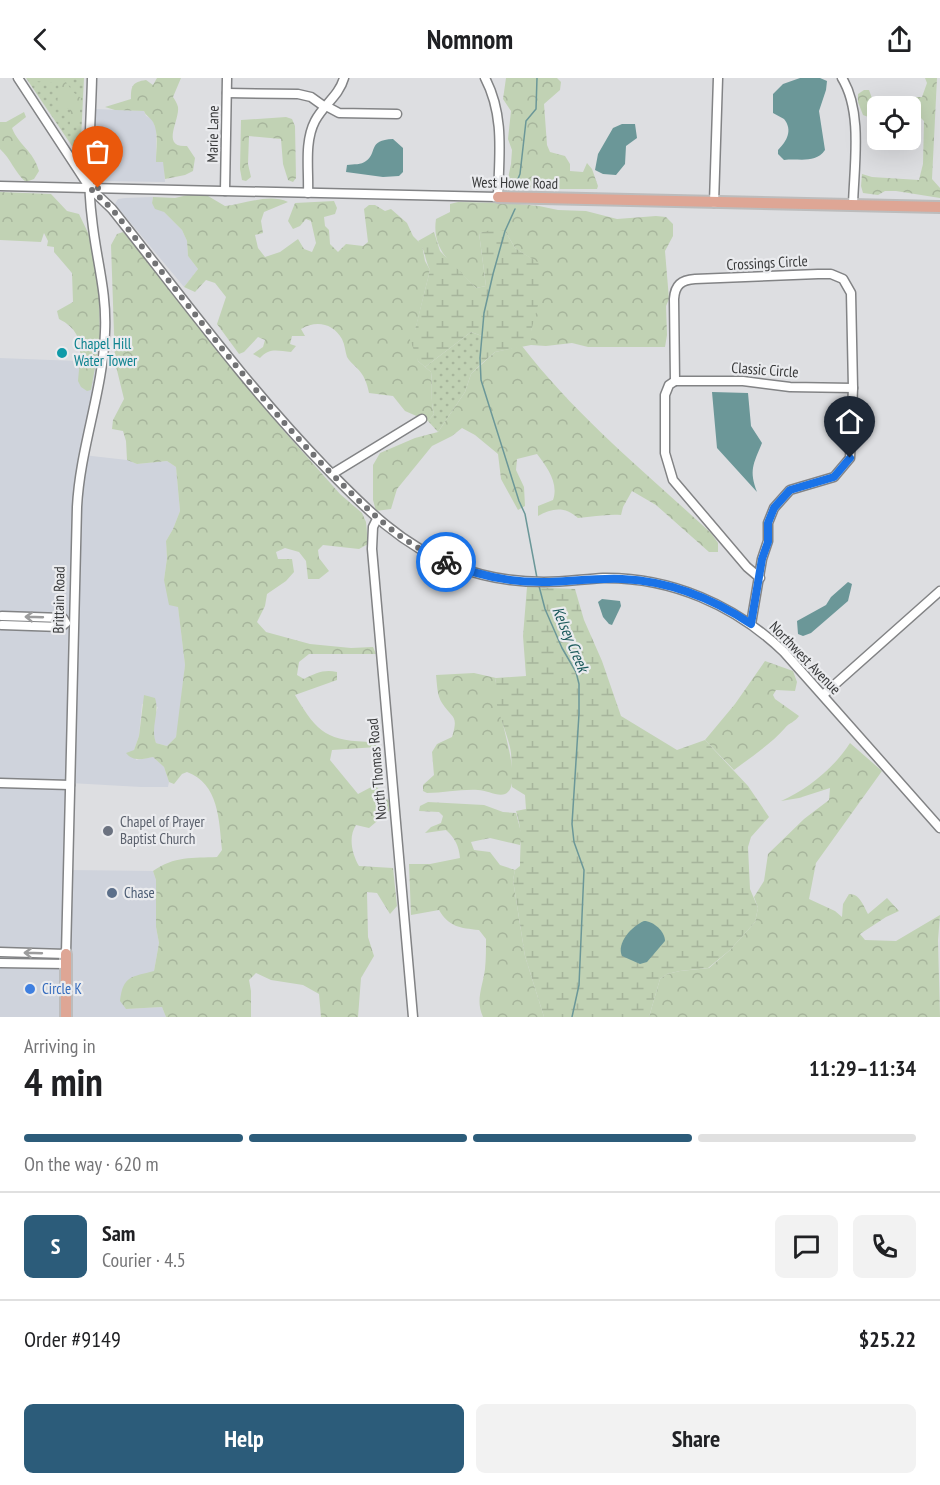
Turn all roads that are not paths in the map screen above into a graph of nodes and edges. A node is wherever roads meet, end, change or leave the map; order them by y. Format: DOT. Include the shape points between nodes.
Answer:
graph roads {
  1 [pos="18,78"];
  2 [pos="92,78"];
  3 [pos="227,78"];
  4 [pos="344,78"];
  5 [pos="485,78"];
  6 [pos="718,78"];
  7 [pos="842,78"];
  8 [pos="227,93"];
  9 [pos="325,107"];
  10 [pos="397,114"];
  11 [pos="0,186"];
  12 [pos="90,188"];
  13 [pos="225,191"];
  14 [pos="308,192"];
  15 [pos="498,197"];
  16 [pos="714,202"];
  17 [pos="853,205"];
  18 [pos="940,207"];
  19 [pos="675,381"];
  20 [pos="853,388"];
  21 [pos="422,419"];
  22 [pos="332,474"];
  23 [pos="377,519"];
  24 [pos="760,578"];
  25 [pos="940,591"];
  26 [pos="2,621"];
  27 [pos="70,623"];
  28 [pos="751,624"];
  29 [pos="823,695"];
  30 [pos="0,783"];
  31 [pos="70,785"];
  32 [pos="940,828"];
  33 [pos="0,952"];
  34 [pos="66,959"];
  35 [pos="0,963"];
  36 [pos="66,1017"];
  37 [pos="413,1017"];
  1 -- 12 [label="street, Northwest Avenue"];
  2 -- 12 [label="street, Brittain Road"];
  3 -- 8 [label="street, Marie Lane"];
  4 -- 9 [label="street"];
  5 -- 15 [label="street" via="500,128"];
  6 -- 16 [label="street"];
  7 -- 17 [label="street" via="855,114"];
  8 -- 9 [label="street" via="298,94"];
  8 -- 13 [label="street, Marie Lane"];
  9 -- 10 [label="street" via="339,113"];
  9 -- 14 [label="street" via="310,131"];
  11 -- 12 [label="street, West Howe Road"];
  12 -- 13 [label="street, West Howe Road"];
  12 -- 22 [label="street, Northwest Avenue" via="112,209 277,416"];
  12 -- 27 [label="street, Brittain Road" via="103,282 105,331 77,495"];
  13 -- 14 [label="street, West Howe Road"];
  14 -- 15 [label="street, West Howe Road"];
  15 -- 16 [label="main road, West Howe Road"];
  16 -- 17 [label="main road, West Howe Road"];
  17 -- 18 [label="main road, West Howe Road"];
  19 -- 20 [label="street, Classic Circle"];
  19 -- 20 [label="street, Crossings Circle" via="674,299 681,282 831,274 843,279 851,293"];
  19 -- 24 [label="street, Crossings Circle" via="665,395 665,453 673,480"];
  20 -- 24 [label="street, Crossings Circle" via="850,458 834,477 790,490 774,508"];
  21 -- 22 [label="street"];
  22 -- 23 [label="street, Northwest Avenue"];
  23 -- 28 [label="street, Northwest Avenue" via="411,544 455,566 490,576 540,582 606,578 658,584 699,596"];
  23 -- 37 [label="street, North Thomas Road" via="372,549"];
  24 -- 28 [label="street, Crossings Circle"];
  25 -- 29 [label="street"];
  26 -- 27 [label="street" via="61,627"];
  27 -- 31 [label="street, Brittain Road"];
  28 -- 29 [label="street, Northwest Avenue"];
  29 -- 32 [label="street, Northwest Avenue"];
  30 -- 31 [label="street"];
  31 -- 34 [label="street, Brittain Road"];
  34 -- 33 [label="street, one-way"];
  34 -- 35 [label="street"];
  34 -- 36 [label="main road, Brittain Road"];
}
